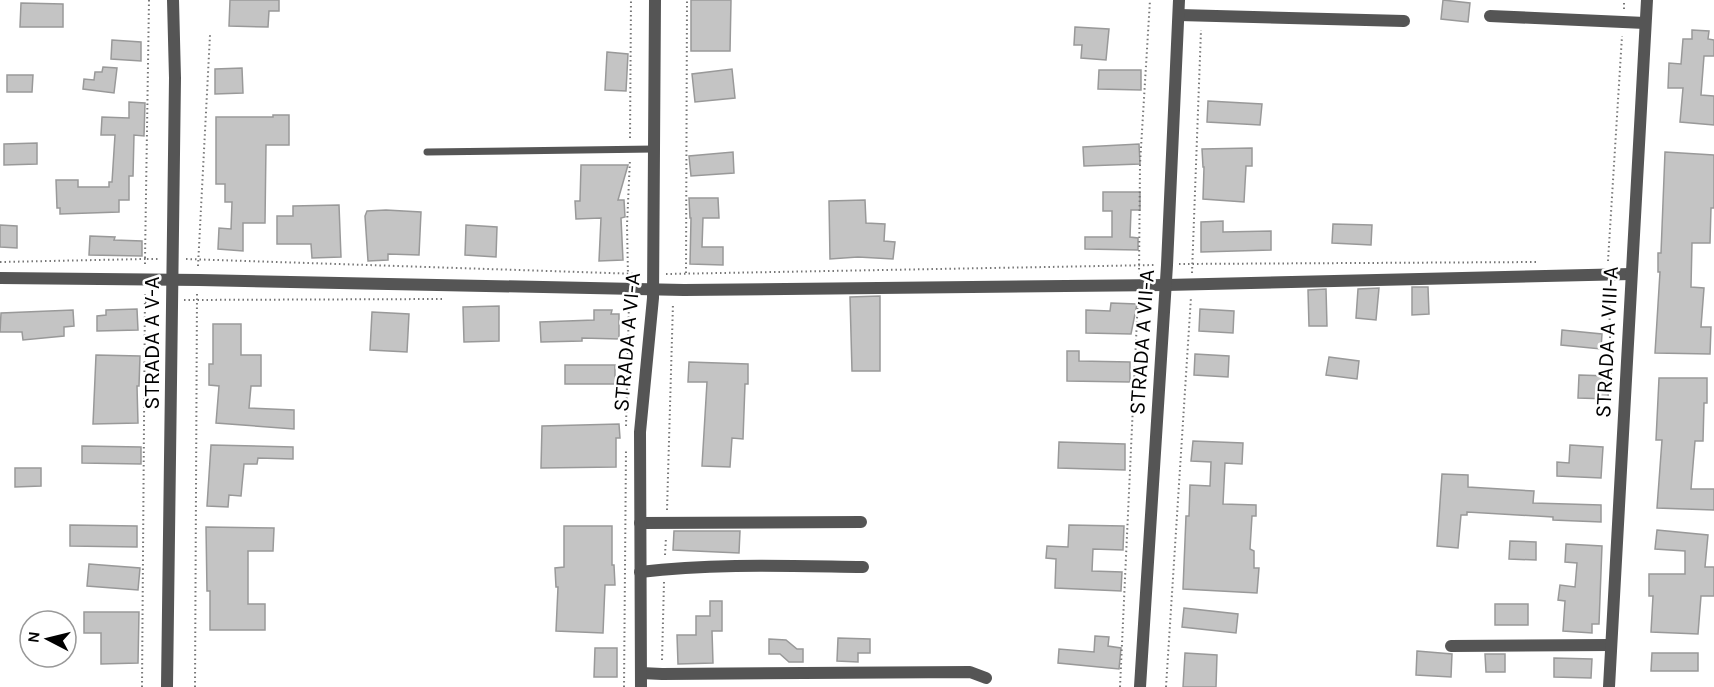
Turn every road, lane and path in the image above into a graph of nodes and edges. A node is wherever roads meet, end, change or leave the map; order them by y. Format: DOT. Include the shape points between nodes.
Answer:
graph roads {
  1 [pos="149,0"];
  2 [pos="173,0"];
  3 [pos="631,0"];
  4 [pos="656,0"];
  5 [pos="687,0"];
  6 [pos="1150,0"];
  7 [pos="1179,0"];
  8 [pos="1624,0"];
  9 [pos="1647,0"];
  10 [pos="1179,15"];
  11 [pos="1202,16"];
  12 [pos="1490,16"];
  13 [pos="1404,21"];
  14 [pos="1623,22"];
  15 [pos="1645,23"];
  16 [pos="210,35"];
  17 [pos="630,149"];
  18 [pos="654,149"];
  19 [pos="427,152"];
  20 [pos="198,258"];
  21 [pos="145,259"];
  22 [pos="173,259"];
  23 [pos="0,262"];
  24 [pos="1549,262"];
  25 [pos="1167,264"];
  26 [pos="1193,264"];
  27 [pos="1139,265"];
  28 [pos="628,274"];
  29 [pos="654,274"];
  30 [pos="686,274"];
  31 [pos="1609,274"];
  32 [pos="1631,274"];
  33 [pos="0,278"];
  34 [pos="145,279"];
  35 [pos="171,280"];
  36 [pos="199,280"];
  37 [pos="1191,284"];
  38 [pos="1138,285"];
  39 [pos="1166,285"];
  40 [pos="627,290"];
  41 [pos="653,290"];
  42 [pos="684,290"];
  43 [pos="1612,392"];
  44 [pos="626,426"];
  45 [pos="626,449"];
  46 [pos="861,522"];
  47 [pos="640,523"];
  48 [pos="666,523"];
  49 [pos="863,567"];
  50 [pos="665,569"];
  51 [pos="640,572"];
  52 [pos="1611,645"];
  53 [pos="1450,646"];
  54 [pos="641,673"];
  55 [pos="662,674"];
  56 [pos="986,678"];
  57 [pos="142,687"];
  58 [pos="167,687"];
  59 [pos="195,687"];
  60 [pos="624,687"];
  61 [pos="641,687"];
  62 [pos="1120,687"];
  63 [pos="1140,687"];
  64 [pos="1166,687"];
  65 [pos="1609,687"];
  1 -- 21 [label="path"];
  2 -- 22 [label="street, STRADA A V-A"];
  3 -- 17 [label="path"];
  4 -- 18 [label="street, STRADA A VI-A"];
  5 -- 30 [label="path"];
  6 -- 27 [label="path" via="1140,164"];
  7 -- 10 [label="street, STRADA A VII-A"];
  8 -- 14 [label="path"];
  9 -- 15 [label="street, STRADA A VIII-A"];
  10 -- 11 [label="street"];
  10 -- 25 [label="street, STRADA A VII-A"];
  11 -- 13 [label="street"];
  11 -- 26 [label="path"];
  12 -- 14 [label="street"];
  14 -- 15 [label="street"];
  14 -- 31 [label="path"];
  15 -- 32 [label="street, STRADA A VIII-A"];
  16 -- 20 [label="path"];
  17 -- 18 [label="lane"];
  17 -- 19 [label="lane"];
  17 -- 28 [label="path"];
  18 -- 29 [label="street, STRADA A VI-A"];
  20 -- 22 [label="path"];
  20 -- 28 [label="path"];
  20 -- 36 [label="path"];
  21 -- 22 [label="path"];
  21 -- 23 [label="path"];
  21 -- 34 [label="path"];
  22 -- 35 [label="street, STRADA A V-A"];
  24 -- 26 [label="path"];
  25 -- 26 [label="path"];
  25 -- 27 [label="path"];
  25 -- 39 [label="street, STRADA A VII-A"];
  26 -- 37 [label="path"];
  27 -- 30 [label="path"];
  27 -- 38 [label="path"];
  28 -- 29 [label="path"];
  28 -- 40 [label="path"];
  29 -- 30 [label="path"];
  29 -- 41 [label="street, STRADA A VI-A"];
  30 -- 42 [label="path"];
  31 -- 32 [label="street"];
  31 -- 37 [label="street"];
  31 -- 43 [label="path"];
  32 -- 52 [label="street, STRADA A VIII-A"];
  33 -- 34 [label="street"];
  34 -- 35 [label="street"];
  34 -- 57 [label="path"];
  35 -- 36 [label="street"];
  35 -- 58 [label="street, STRADA A V-A"];
  36 -- 40 [label="street"];
  36 -- 59 [label="path"];
  37 -- 39 [label="street"];
  37 -- 64 [label="path"];
  38 -- 39 [label="street"];
  38 -- 42 [label="street"];
  38 -- 62 [label="path"];
  39 -- 63 [label="street, STRADA A VII-A"];
  40 -- 41 [label="street"];
  40 -- 44 [label="path"];
  41 -- 42 [label="street"];
  41 -- 47 [label="street, STRADA A VI-A" via="640,432"];
  42 -- 48 [label="path" via="674,299"];
  45 -- 60 [label="path"];
  46 -- 48 [label="street"];
  47 -- 48 [label="street"];
  47 -- 51 [label="street, STRADA A VI-A"];
  48 -- 50 [label="path"];
  49 -- 50 [label="street"];
  50 -- 51 [label="street"];
  50 -- 55 [label="path"];
  51 -- 54 [label="street, STRADA A VI-A"];
  52 -- 53 [label="street"];
  52 -- 65 [label="street, STRADA A VIII-A"];
  54 -- 55 [label="street"];
  54 -- 61 [label="street, STRADA A VI-A"];
  55 -- 56 [label="street" via="970,672"];
}
